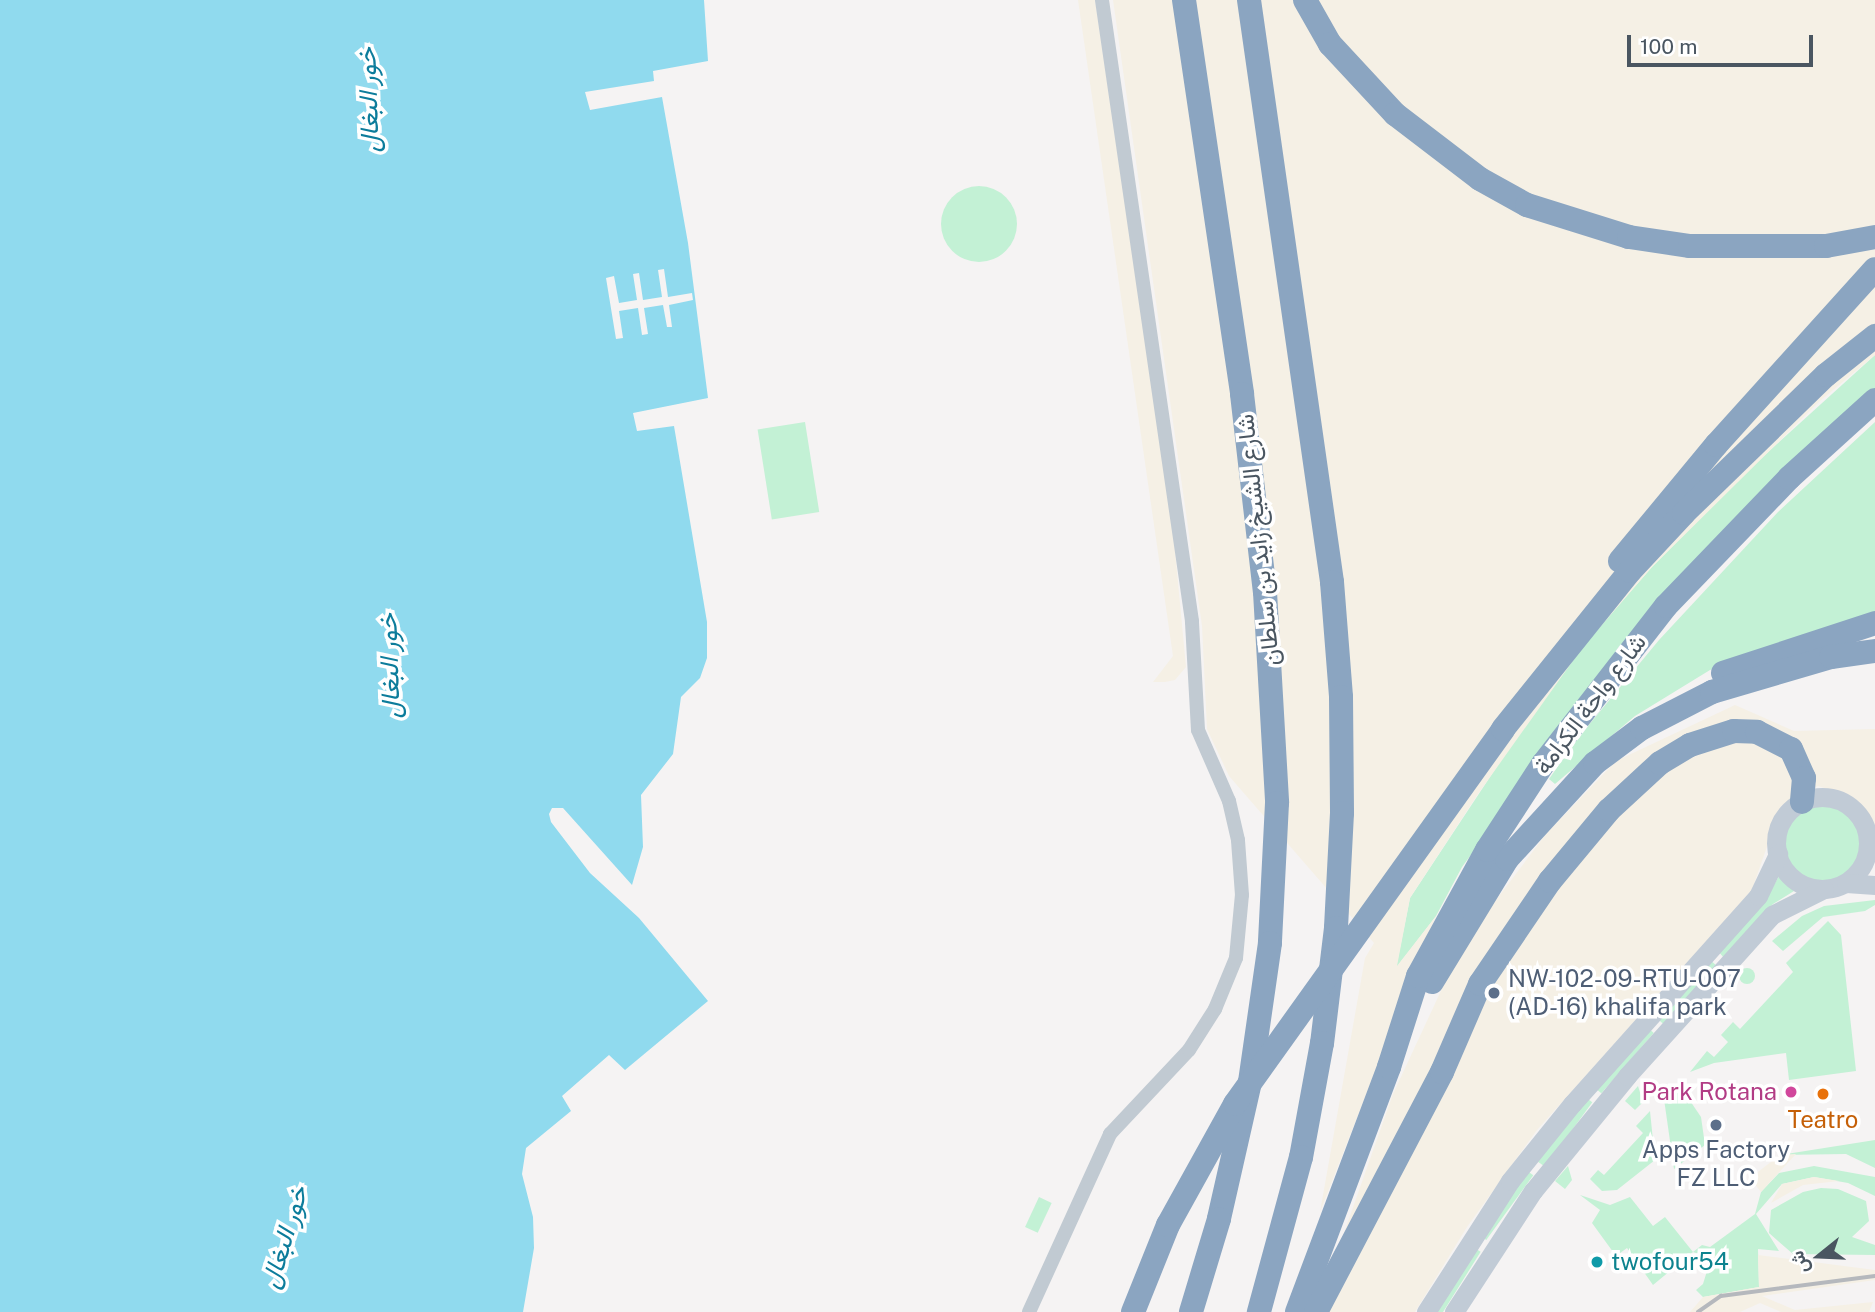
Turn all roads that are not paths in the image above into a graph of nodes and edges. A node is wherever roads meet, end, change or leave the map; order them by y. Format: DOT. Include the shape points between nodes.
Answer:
graph roads {
  1 [pos="1102,0"];
  2 [pos="1184,0"];
  3 [pos="1249,0"];
  4 [pos="1305,0"];
  5 [pos="1875,237"];
  6 [pos="1875,269"];
  7 [pos="1875,287"];
  8 [pos="1824,325"];
  9 [pos="1875,336"];
  10 [pos="1875,400"];
  11 [pos="1875,623"];
  12 [pos="1875,651"];
  13 [pos="1875,663"];
  14 [pos="1781,670"];
  15 [pos="1642,728"];
  16 [pos="1503,729"];
  17 [pos="1802,802"];
  18 [pos="1871,835"];
  19 [pos="1778,854"];
  20 [pos="1846,883"];
  21 [pos="1875,885"];
  22 [pos="1824,889"];
  23 [pos="1389,1067"];
  24 [pos="1029,1312"];
  25 [pos="1133,1312"];
  26 [pos="1191,1312"];
  27 [pos="1259,1312"];
  28 [pos="1297,1312"];
  29 [pos="1316,1312"];
  30 [pos="1426,1312"];
  31 [pos="1454,1312"];
  1 -- 24 [label="street" via="1192,621 1198,730 1229,801 1238,840 1242,895 1236,958 1215,1009 1189,1050 1110,1134"];
  2 -- 26 [label="highway, شارع الشيخ زايد بن سلطان" via="1242,394 1276,733 1275,873 1264,990 1250,1083 1219,1219"];
  3 -- 27 [label="highway" via="1332,582 1341,697 1342,813 1332,967 1301,1157"];
  4 -- 5 [label="highway" via="1330,44 1395,114 1480,179 1527,205 1629,237 1690,246 1826,246"];
  6 -- 8 [label="highway"];
  7 -- 8 [label="highway"];
  8 -- 16 [label="highway" via="1595,590 1525,684"];
  9 -- 16 [label="highway, شارع واحة الكرامة" via="1826,375 1684,513 1630,571"];
  10 -- 23 [label="highway, شارع واحة الكرامة" via="1789,478 1692,578 1543,764 1480,862 1424,964"];
  11 -- 15 [label="highway" via="1726,671 1679,698"];
  12 -- 14 [label="highway"];
  13 -- 14 [label="highway"];
  14 -- 15 [label="highway" via="1712,692"];
  15 -- 23 [label="highway" via="1595,763 1507,859 1471,912"];
  16 -- 25 [label="highway" via="1235,1104 1168,1225"];
  17 -- 18 [label="street" via="1828,797 1841,801"];
  17 -- 19 [label="street" via="1781,824"];
  17 -- 29 [label="highway" via="1804,778 1791,749 1757,732 1734,731 1690,745 1660,762 1609,810 1550,881 1480,984 1442,1072"];
  18 -- 20 [label="street" via="1862,866"];
  19 -- 22 [label="street" via="1795,880"];
  19 -- 30 [label="street" via="1758,896 1572,1104 1510,1181"];
  20 -- 21 [label="street"];
  20 -- 22 [label="street"];
  22 -- 31 [label="street" via="1772,915 1627,1076 1532,1191"];
  23 -- 28 [label="highway"];
}
